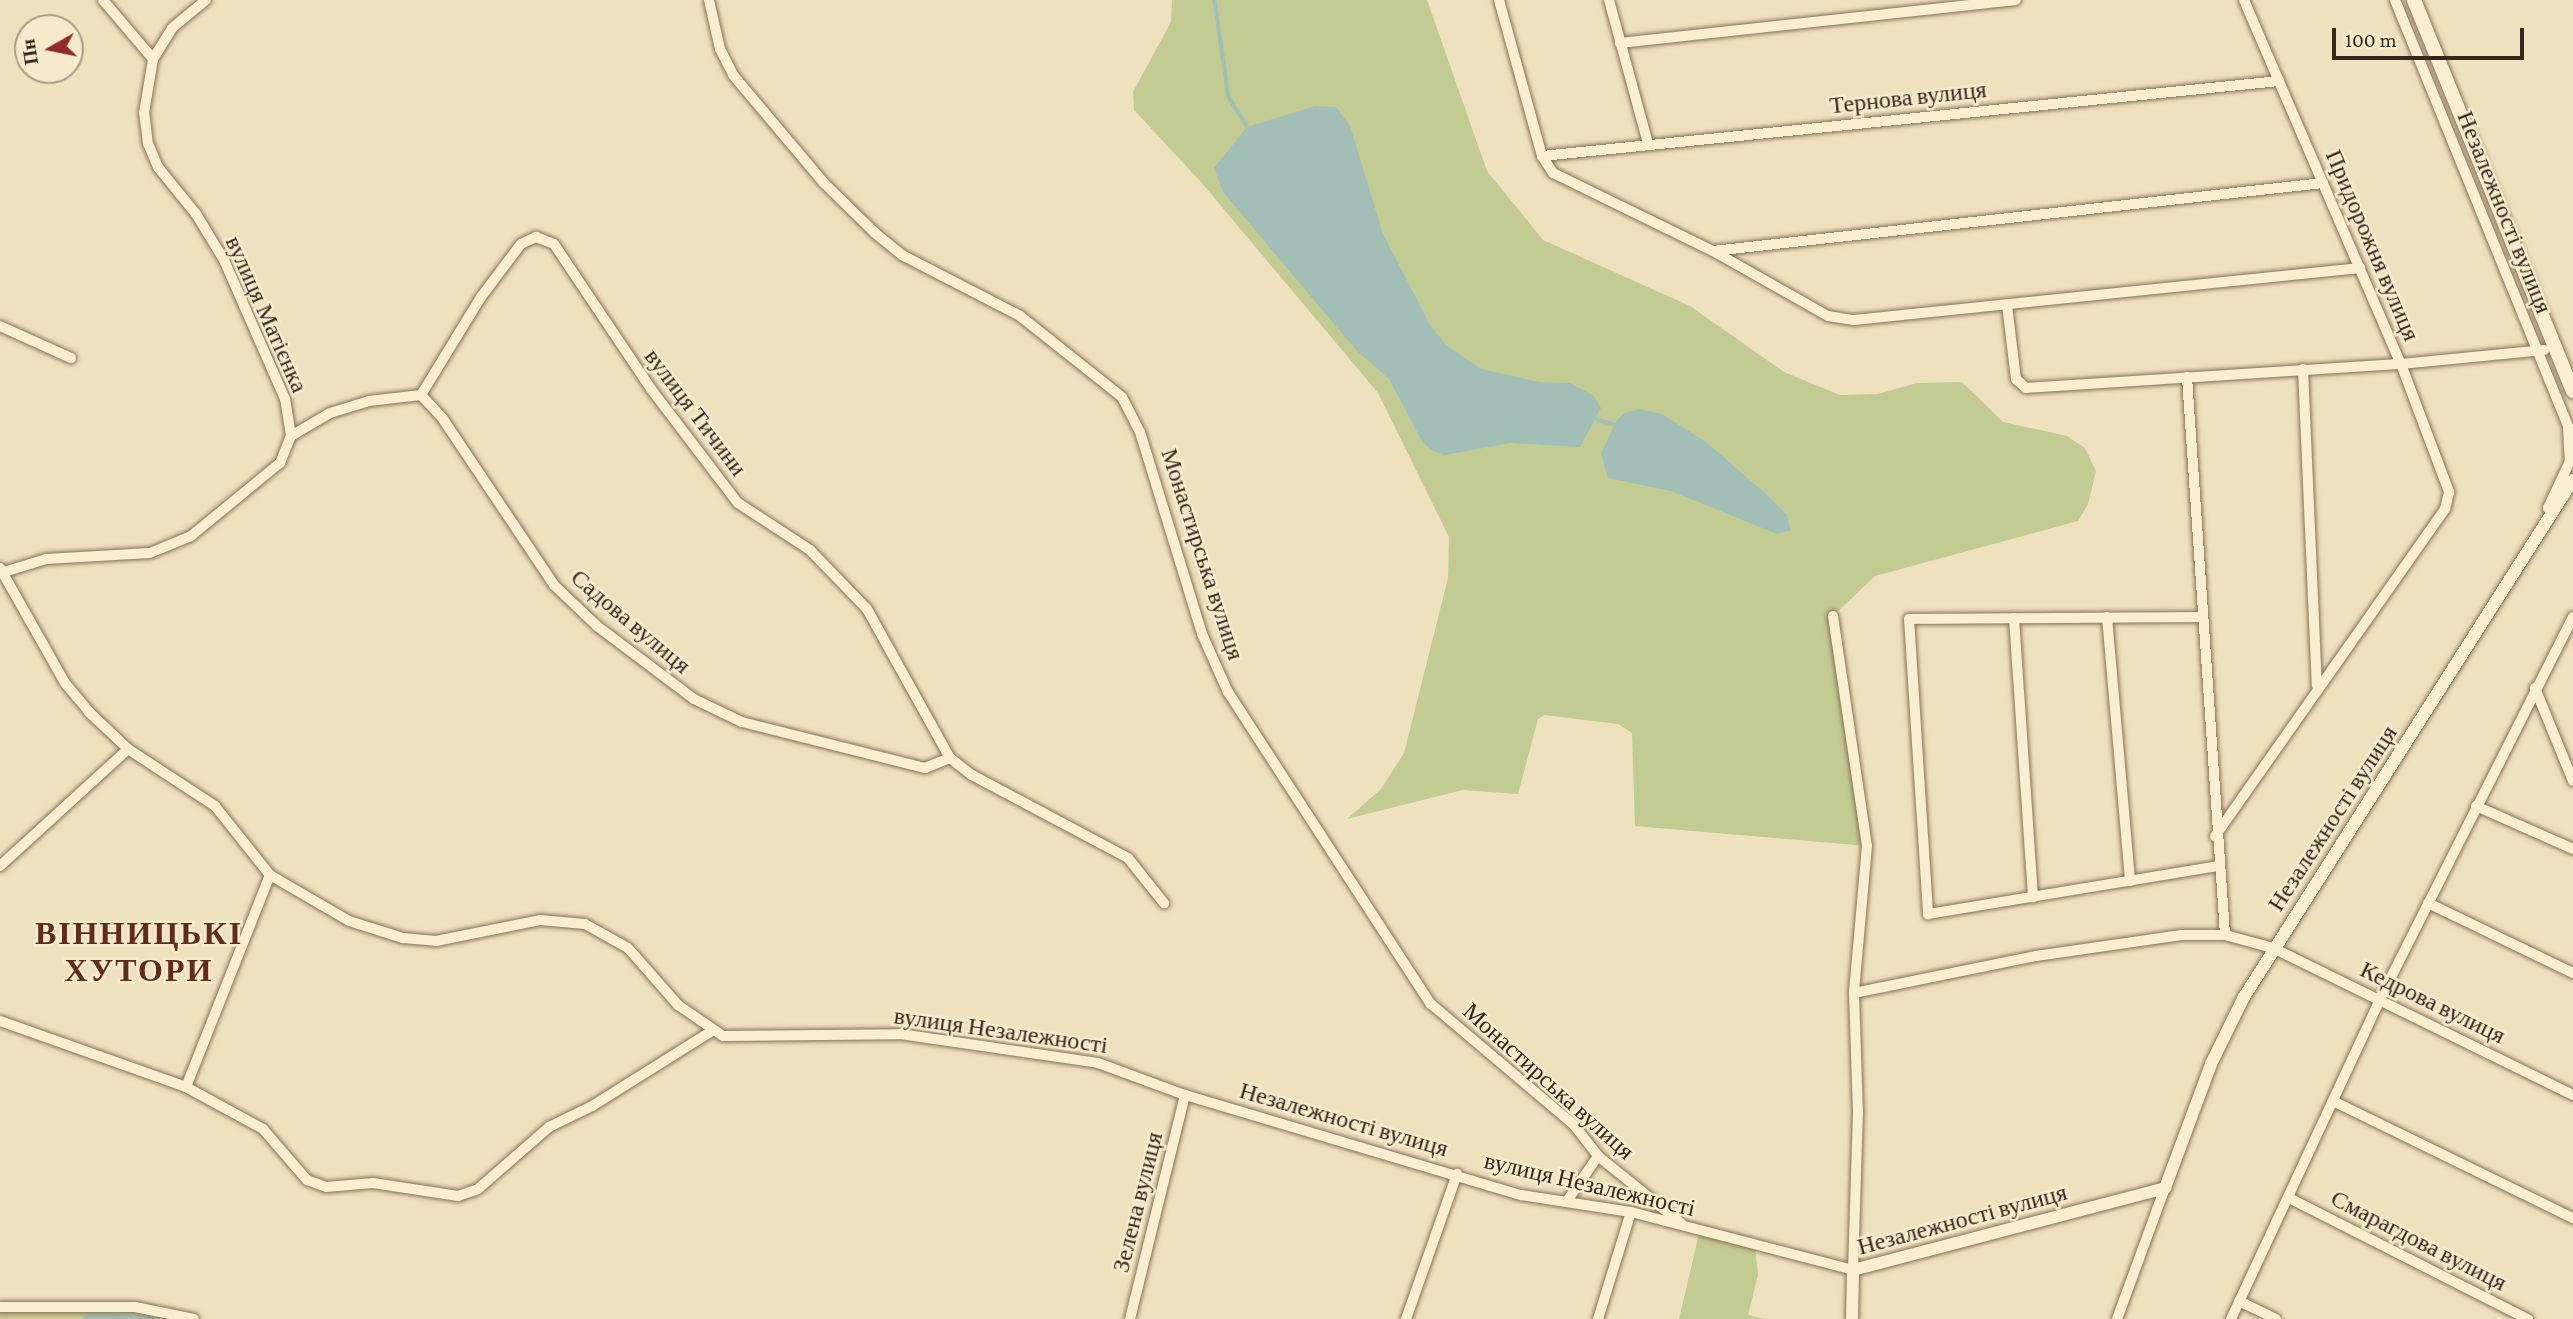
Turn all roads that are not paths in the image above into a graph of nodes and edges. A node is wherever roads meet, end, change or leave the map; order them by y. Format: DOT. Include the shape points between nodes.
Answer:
graph roads {
  1 [pos="103,0"];
  2 [pos="206,0"];
  3 [pos="709,0"];
  4 [pos="1499,0"];
  5 [pos="1609,0"];
  6 [pos="2016,0"];
  7 [pos="2244,0"];
  8 [pos="2395,0"];
  9 [pos="2414,0"];
  10 [pos="1620,43"];
  11 [pos="153,59"];
  12 [pos="2279,81"];
  13 [pos="1648,144"];
  14 [pos="1542,156"];
  15 [pos="2323,183"];
  16 [pos="1713,250"];
  17 [pos="2360,268"];
  18 [pos="2007,305"];
  19 [pos="0,326"];
  20 [pos="2556,349"];
  21 [pos="2539,350"];
  22 [pos="71,358"];
  23 [pos="2401,364"];
  24 [pos="2303,369"];
  25 [pos="2187,377"];
  26 [pos="2573,391"];
  27 [pos="421,395"];
  28 [pos="291,436"];
  29 [pos="2573,481"];
  30 [pos="2553,512"];
  31 [pos="2,570"];
  32 [pos="1833,616"];
  33 [pos="2108,617"];
  34 [pos="2201,617"];
  35 [pos="2573,617"];
  36 [pos="2014,618"];
  37 [pos="2317,686"];
  38 [pos="2535,688"];
  39 [pos="128,749"];
  40 [pos="950,758"];
  41 [pos="2573,781"];
  42 [pos="2476,806"];
  43 [pos="2215,836"];
  44 [pos="2573,849"];
  45 [pos="2217,866"];
  46 [pos="2,867"];
  47 [pos="270,875"];
  48 [pos="2130,881"];
  49 [pos="2033,897"];
  50 [pos="1164,903"];
  51 [pos="2428,904"];
  52 [pos="2225,935"];
  53 [pos="2273,948"];
  54 [pos="2573,973"];
  55 [pos="1854,993"];
  56 [pos="2381,999"];
  57 [pos="0,1021"];
  58 [pos="712,1031"];
  59 [pos="186,1087"];
  60 [pos="1185,1095"];
  61 [pos="2573,1095"];
  62 [pos="2335,1101"];
  63 [pos="1598,1156"];
  64 [pos="1457,1174"];
  65 [pos="2165,1188"];
  66 [pos="2291,1199"];
  67 [pos="1567,1202"];
  68 [pos="1631,1212"];
  69 [pos="2573,1218"];
  70 [pos="1685,1226"];
  71 [pos="1853,1270"];
  72 [pos="2239,1301"];
  73 [pos="0,1307"];
  74 [pos="194,1319"];
  75 [pos="1130,1319"];
  76 [pos="1406,1319"];
  77 [pos="1598,1319"];
  78 [pos="1852,1319"];
  79 [pos="2117,1319"];
  80 [pos="2231,1319"];
  81 [pos="2276,1319"];
  82 [pos="2528,1319"];
  1 -- 11 [label="street"];
  2 -- 11 [label="street" via="172,28"];
  3 -- 63 [label="street, Монастирська вулиця" via="720,49 733,75 851,210 902,255 1020,316 1122,397 1143,440 1202,634 1238,710 1431,1004 1574,1125"];
  4 -- 14 [label="street"];
  5 -- 10 [label="street"];
  6 -- 10 [label="street"];
  7 -- 12 [label="street, Придорожня вулиця"];
  8 -- 21 [label="street, Незалежності вулиця"];
  9 -- 20 [label="main road"];
  10 -- 13 [label="street"];
  11 -- 28 [label="street, вулиця Матієнка" via="144,113 148,144 158,167 196,214 224,260 285,399"];
  12 -- 13 [label="street, Тернова вулиця"];
  12 -- 15 [label="street, Придорожня вулиця"];
  13 -- 14 [label="street, Тернова вулиця"];
  14 -- 16 [label="street" via="1553,173"];
  15 -- 16 [label="street"];
  15 -- 17 [label="street, Придорожня вулиця"];
  16 -- 18 [label="street" via="1817,311 1840,319"];
  17 -- 18 [label="street"];
  17 -- 23 [label="street, Придорожня вулиця"];
  18 -- 25 [label="street" via="2016,379 2026,388"];
  19 -- 22 [label="street"];
  20 -- 21 [label="street, Придорожня вулиця"];
  20 -- 26 [label="main road"];
  21 -- 23 [label="street, Придорожня вулиця"];
  21 -- 30 [label="street, Незалежності вулиця" via="2572,447 2548,509"];
  23 -- 24 [label="street"];
  23 -- 37 [label="street" via="2449,492 2445,509"];
  24 -- 25 [label="street"];
  24 -- 37 [label="street"];
  25 -- 34 [label="street"];
  27 -- 28 [label="street" via="369,401 330,413"];
  27 -- 40 [label="street, Садова вулиця" via="443,419 554,585 597,626 694,699 742,722 925,768"];
  27 -- 40 [label="street, вулиця Тичини" via="481,297 521,244 536,237 554,244 651,389 738,503 810,550 867,608"];
  28 -- 31 [label="street" via="281,463 191,536 150,553 46,559"];
  29 -- 30 [label="street"];
  30 -- 53 [label="street, Незалежності вулиця"];
  31 -- 39 [label="street, Незалежності вулиця" via="65,684"];
  32 -- 55 [label="street" via="1867,846"];
  33 -- 34 [label="street"];
  33 -- 36 [label="street"];
  33 -- 48 [label="street"];
  34 -- 43 [label="street"];
  35 -- 38 [label="street"];
  36 -- 49 [label="street"];
  36 -- 49 [label="street" via="1909,619 1928,914"];
  37 -- 43 [label="street"];
  38 -- 41 [label="street"];
  38 -- 42 [label="street"];
  39 -- 46 [label="street"];
  39 -- 47 [label="street, Незалежності вулиця" via="215,806"];
  40 -- 50 [label="street" via="972,775 1128,858"];
  42 -- 44 [label="street"];
  42 -- 51 [label="street"];
  43 -- 45 [label="street"];
  45 -- 48 [label="street"];
  45 -- 52 [label="street"];
  47 -- 58 [label="street, Незалежності вулиця" via="333,914 417,941 467,939 540,920 585,924 628,948 678,1005"];
  47 -- 59 [label="street"];
  48 -- 49 [label="street"];
  51 -- 54 [label="street"];
  51 -- 56 [label="street"];
  52 -- 53 [label="street, Кедрова вулиця"];
  52 -- 55 [label="street, Кедрова вулиця" via="2181,935 2036,956"];
  53 -- 56 [label="street, Кедрова вулиця"];
  53 -- 65 [label="street, Незалежності вулиця" via="2232,1018"];
  55 -- 71 [label="street" via="1858,1111"];
  56 -- 61 [label="street, Кедрова вулиця"];
  56 -- 62 [label="street"];
  57 -- 59 [label="street"];
  58 -- 59 [label="street" via="592,1106 549,1126 478,1189 458,1196 373,1183 326,1187 307,1180 262,1129"];
  58 -- 60 [label="street, Незалежності вулиця" via="749,1039 915,1036 1098,1063"];
  60 -- 64 [label="street, Незалежності вулиця"];
  60 -- 75 [label="street, Зелена вулиця"];
  62 -- 66 [label="street"];
  62 -- 69 [label="street"];
  63 -- 67 [label="street"];
  63 -- 70 [label="street, Монастирська вулиця"];
  64 -- 67 [label="street, Незалежності вулиця" via="1521,1195"];
  64 -- 76 [label="street"];
  65 -- 71 [label="street, Незалежності вулиця"];
  65 -- 79 [label="street"];
  66 -- 72 [label="street"];
  66 -- 82 [label="street, Смарагдова вулиця"];
  67 -- 68 [label="street, Незалежності вулиця"];
  68 -- 70 [label="street, Незалежності вулиця"];
  68 -- 77 [label="street"];
  70 -- 71 [label="street, Незалежності вулиця"];
  71 -- 78 [label="street"];
  72 -- 80 [label="street"];
  72 -- 81 [label="street"];
  73 -- 74 [label="street" via="135,1307"];
}
